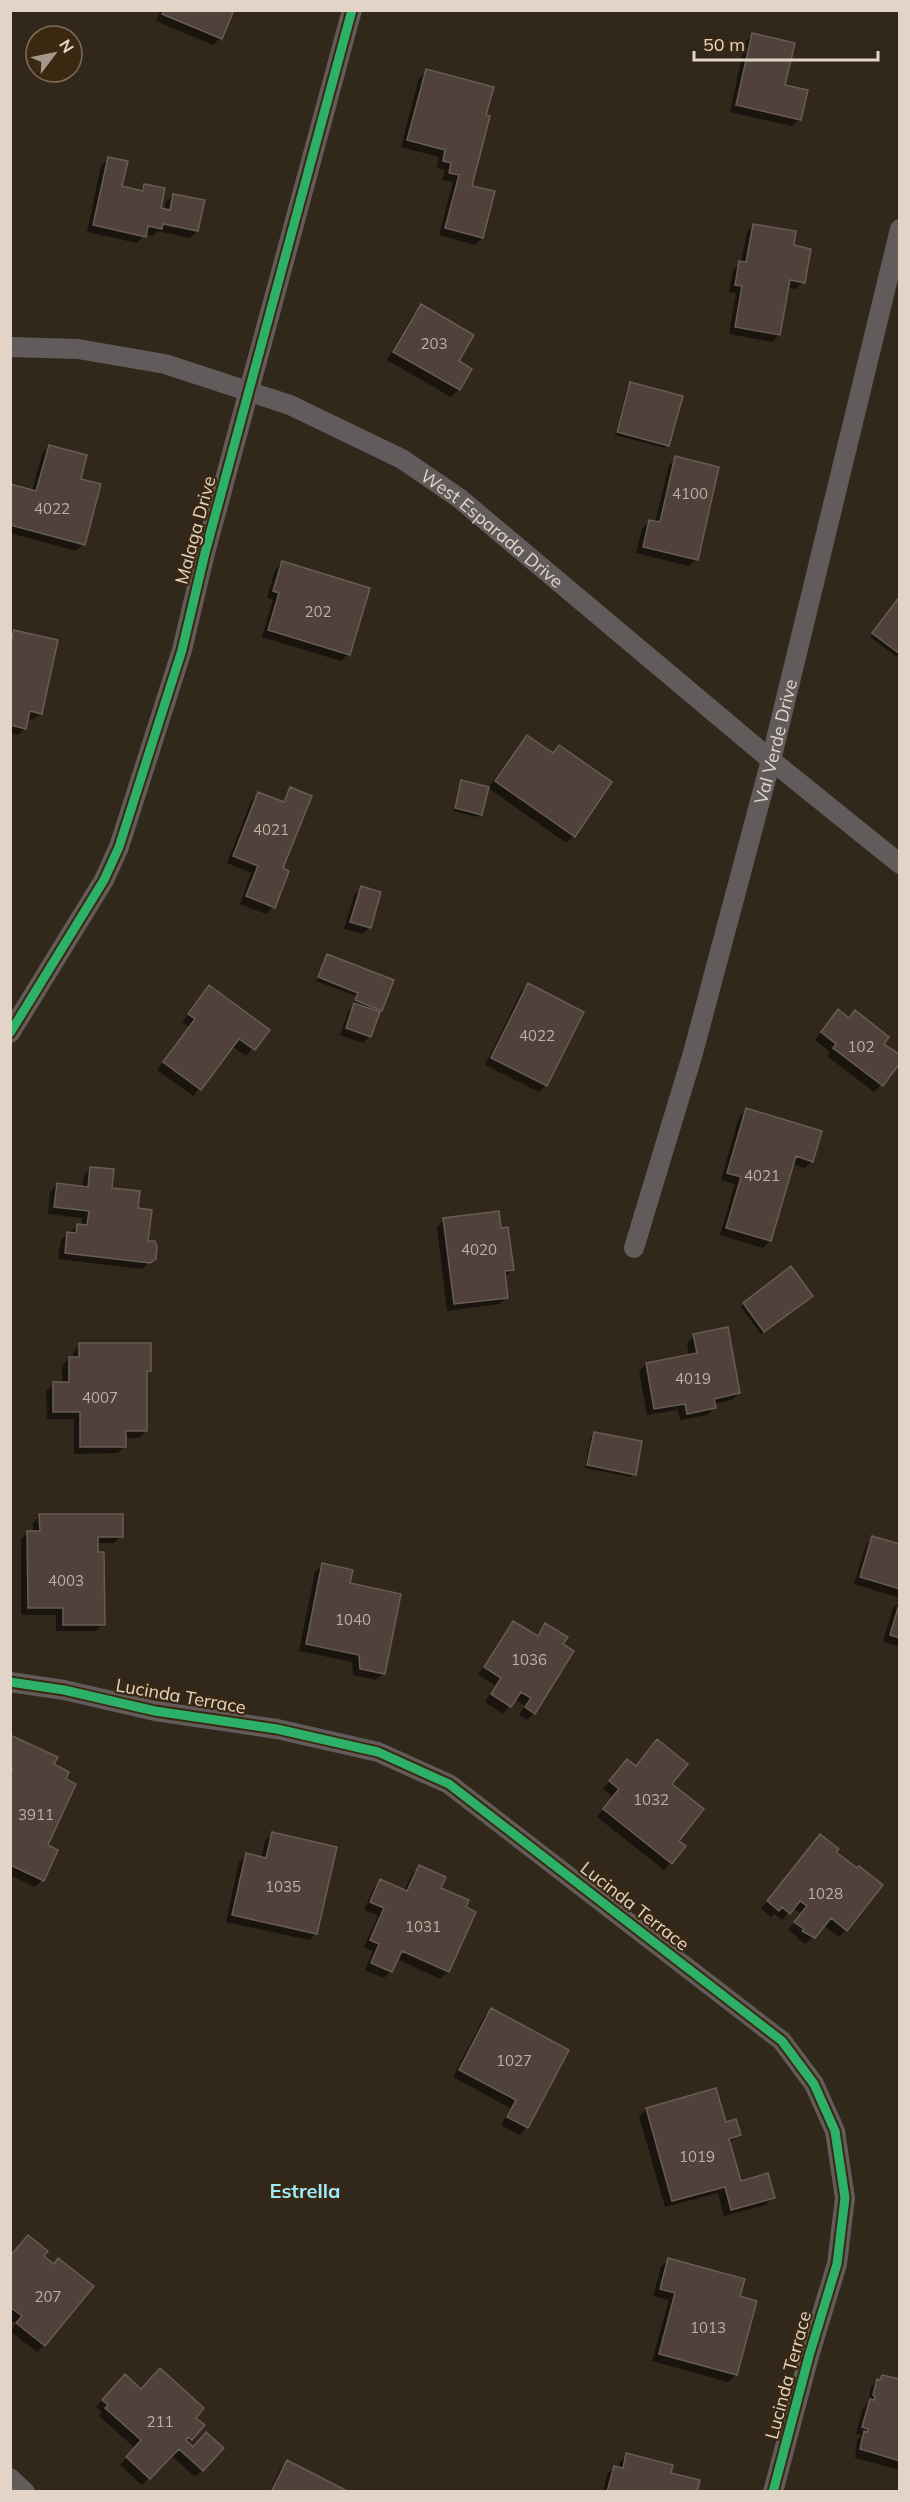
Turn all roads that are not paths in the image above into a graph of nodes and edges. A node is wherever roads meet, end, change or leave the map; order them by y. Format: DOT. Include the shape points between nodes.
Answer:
graph roads {
  1 [pos="352,10"];
  2 [pos="900,229"];
  3 [pos="10,347"];
  4 [pos="250,390"];
  5 [pos="771,760"];
  6 [pos="900,864"];
  7 [pos="10,1033"];
  8 [pos="634,1248"];
  9 [pos="10,1682"];
  10 [pos="10,2478"];
  11 [pos="25,2492"];
  12 [pos="773,2492"];
  1 -- 4 [label="street, Malaga Drive"];
  2 -- 5 [label="street, Val Verde Drive"];
  3 -- 4 [label="street, West Esparada Drive" via="122,355"];
  4 -- 5 [label="street, West Esparada Drive" via="368,440 429,477"];
  4 -- 7 [label="street, Malaga Drive" via="182,650 119,847 104,880"];
  5 -- 6 [label="street, West Esparada Drive"];
  5 -- 8 [label="street, Val Verde Drive" via="693,1053"];
  9 -- 12 [label="street, Lucinda Terrace" via="155,1711 277,1729 378,1752 449,1784 782,2041 814,2084 835,2132 845,2198 837,2264"];
  10 -- 11 [label="street"];
}
